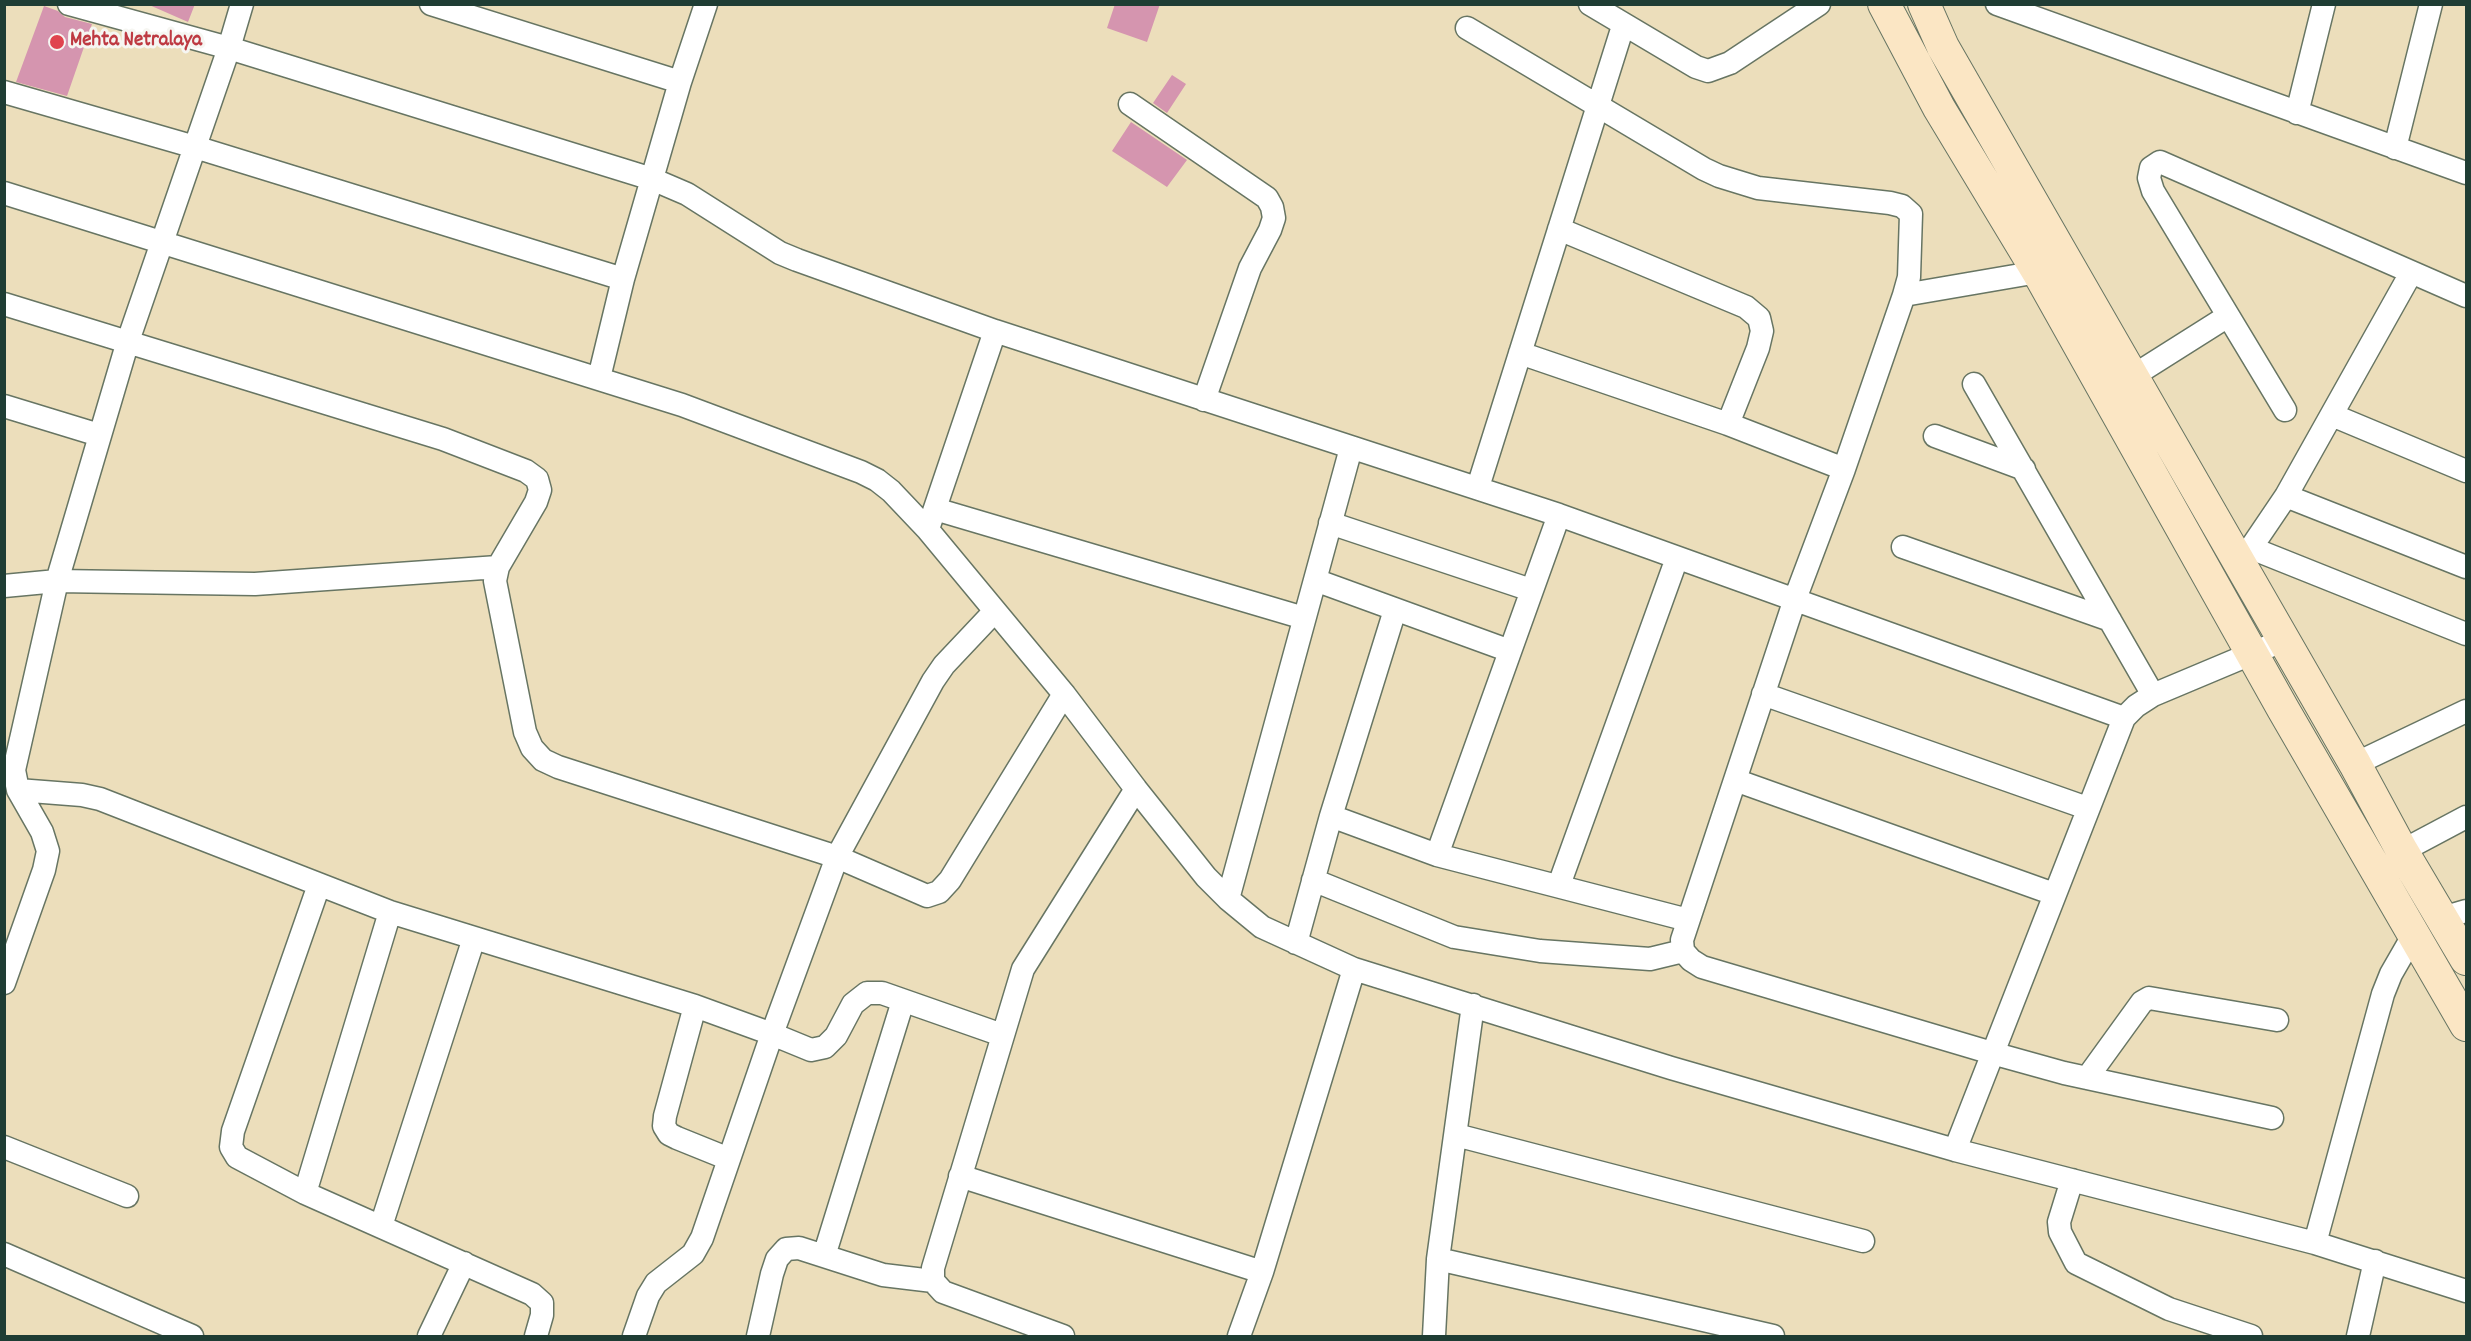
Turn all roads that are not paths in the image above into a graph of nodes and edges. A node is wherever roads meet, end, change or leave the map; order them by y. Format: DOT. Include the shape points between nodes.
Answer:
graph roads {
  1 [pos="69,4"];
  2 [pos="242,4"];
  3 [pos="431,4"];
  4 [pos="706,4"];
  5 [pos="1590,4"];
  6 [pos="1819,4"];
  7 [pos="1924,4"];
  8 [pos="1997,4"];
  9 [pos="2324,4"];
  10 [pos="2431,4"];
  11 [pos="1891,7"];
  12 [pos="1623,26"];
  13 [pos="1467,28"];
  14 [pos="229,48"];
  15 [pos="680,82"];
  16 [pos="4,92"];
  17 [pos="1130,104"];
  18 [pos="1597,106"];
  19 [pos="2297,113"];
  20 [pos="195,147"];
  21 [pos="2395,148"];
  22 [pos="2466,173"];
  23 [pos="652,179"];
  24 [pos="4,193"];
  25 [pos="1559,229"];
  26 [pos="161,242"];
  27 [pos="2038,272"];
  28 [pos="2411,273"];
  29 [pos="623,279"];
  30 [pos="1904,295"];
  31 [pos="2466,296"];
  32 [pos="4,304"];
  33 [pos="2228,316"];
  34 [pos="994,331"];
  35 [pos="128,341"];
  36 [pos="1520,353"];
  37 [pos="2133,376"];
  38 [pos="599,378"];
  39 [pos="1974,384"];
  40 [pos="1204,400"];
  41 [pos="4,406"];
  42 [pos="2284,410"];
  43 [pos="2332,415"];
  44 [pos="1728,424"];
  45 [pos="99,435"];
  46 [pos="1935,436"];
  47 [pos="1351,448"];
  48 [pos="1844,469"];
  49 [pos="2024,469"];
  50 [pos="2466,471"];
  51 [pos="1478,487"];
  52 [pos="2286,496"];
  53 [pos="1559,515"];
  54 [pos="932,520"];
  55 [pos="1330,523"];
  56 [pos="1903,547"];
  57 [pos="2245,556"];
  58 [pos="1677,558"];
  59 [pos="498,567"];
  60 [pos="2466,567"];
  61 [pos="57,580"];
  62 [pos="1315,580"];
  63 [pos="4,586"];
  64 [pos="1531,590"];
  65 [pos="1795,599"];
  66 [pos="1395,610"];
  67 [pos="994,612"];
  68 [pos="1304,618"];
  69 [pos="2110,620"];
  70 [pos="2466,634"];
  71 [pos="2284,640"];
  72 [pos="1510,651"];
  73 [pos="2252,653"];
  74 [pos="1064,694"];
  75 [pos="1763,694"];
  76 [pos="2153,695"];
  77 [pos="2466,711"];
  78 [pos="2124,718"];
  79 [pos="2355,764"];
  80 [pos="1735,780"];
  81 [pos="1136,789"];
  82 [pos="18,790"];
  83 [pos="2087,808"];
  84 [pos="1331,816"];
  85 [pos="2466,818"];
  86 [pos="2402,851"];
  87 [pos="1437,855"];
  88 [pos="837,857"];
  89 [pos="1313,880"];
  90 [pos="319,885"];
  91 [pos="1559,885"];
  92 [pos="2054,894"];
  93 [pos="1228,899"];
  94 [pos="390,912"];
  95 [pos="2454,915"];
  96 [pos="1688,920"];
  97 [pos="2414,934"];
  98 [pos="474,938"];
  99 [pos="1296,943"];
  100 [pos="1683,951"];
  101 [pos="2466,959"];
  102 [pos="1354,969"];
  103 [pos="4,983"];
  104 [pos="903,1000"];
  105 [pos="1473,1005"];
  106 [pos="695,1006"];
  107 [pos="2277,1020"];
  108 [pos="2466,1025"];
  109 [pos="772,1034"];
  110 [pos="1002,1035"];
  111 [pos="1992,1053"];
  112 [pos="2087,1078"];
  113 [pos="2272,1118"];
  114 [pos="1456,1135"];
  115 [pos="4,1147"];
  116 [pos="1955,1150"];
  117 [pos="729,1159"];
  118 [pos="960,1176"];
  119 [pos="2072,1180"];
  120 [pos="305,1193"];
  121 [pos="127,1196"];
  122 [pos="381,1226"];
  123 [pos="1863,1242"];
  124 [pos="2315,1243"];
  125 [pos="4,1254"];
  126 [pos="824,1256"];
  127 [pos="1438,1259"];
  128 [pos="2375,1261"];
  129 [pos="464,1263"];
  130 [pos="1262,1272"];
  131 [pos="933,1281"];
  132 [pos="2466,1291"];
  133 [pos="638,1335"];
  134 [pos="192,1336"];
  135 [pos="429,1336"];
  136 [pos="536,1336"];
  137 [pos="758,1336"];
  138 [pos="1063,1336"];
  139 [pos="1239,1336"];
  140 [pos="1434,1336"];
  141 [pos="1773,1336"];
  142 [pos="2251,1336"];
  143 [pos="2358,1336"];
  1 -- 14 [label="street"];
  2 -- 14 [label="street"];
  3 -- 15 [label="street"];
  4 -- 15 [label="street"];
  5 -- 12 [label="street"];
  6 -- 12 [label="street" via="1730,63 1708,71"];
  7 -- 37 [label="main road" via="1943,47"];
  8 -- 19 [label="street"];
  9 -- 19 [label="street"];
  10 -- 21 [label="street"];
  11 -- 27 [label="main road" via="1939,108"];
  12 -- 18 [label="street"];
  13 -- 18 [label="street"];
  14 -- 20 [label="street"];
  14 -- 23 [label="street"];
  15 -- 23 [label="street"];
  16 -- 20 [label="street"];
  17 -- 40 [label="street" via="1267,198 1272,207 1270,230 1250,268"];
  18 -- 25 [label="street"];
  18 -- 30 [label="street" via="1719,176 1758,188 1902,206 1911,214 1912,225"];
  19 -- 21 [label="street"];
  20 -- 26 [label="street"];
  20 -- 29 [label="street"];
  21 -- 22 [label="street"];
  23 -- 29 [label="street"];
  23 -- 34 [label="street" via="687,194 780,253"];
  24 -- 26 [label="street"];
  25 -- 36 [label="street"];
  25 -- 44 [label="street" via="1746,307 1759,318 1762,331 1758,348"];
  26 -- 35 [label="street"];
  26 -- 38 [label="street"];
  27 -- 30 [label="street"];
  27 -- 73 [label="main road"];
  28 -- 31 [label="street"];
  28 -- 33 [label="street" via="2160,162 2151,168 2153,191"];
  28 -- 43 [label="street"];
  29 -- 38 [label="street"];
  30 -- 48 [label="street"];
  32 -- 35 [label="street"];
  33 -- 37 [label="street"];
  33 -- 42 [label="street"];
  34 -- 40 [label="street"];
  34 -- 54 [label="street"];
  35 -- 45 [label="street"];
  35 -- 59 [label="street" via="443,440 526,471 537,479 540,490"];
  36 -- 44 [label="street"];
  36 -- 51 [label="street"];
  37 -- 57 [label="main road"];
  38 -- 54 [label="street" via="861,472"];
  39 -- 49 [label="street"];
  40 -- 47 [label="street"];
  41 -- 45 [label="street"];
  43 -- 50 [label="street"];
  43 -- 52 [label="street"];
  44 -- 48 [label="street"];
  45 -- 61 [label="street"];
  46 -- 49 [label="street"];
  47 -- 51 [label="street"];
  47 -- 55 [label="street"];
  48 -- 65 [label="street"];
  49 -- 69 [label="street"];
  51 -- 53 [label="street"];
  52 -- 57 [label="street"];
  52 -- 60 [label="street"];
  53 -- 58 [label="street"];
  53 -- 64 [label="street"];
  54 -- 67 [label="street"];
  54 -- 68 [label="street"];
  55 -- 62 [label="street"];
  55 -- 64 [label="street"];
  56 -- 69 [label="street"];
  57 -- 70 [label="street"];
  57 -- 71 [label="main road"];
  58 -- 65 [label="street"];
  58 -- 91 [label="street"];
  59 -- 61 [label="street" via="255,584"];
  59 -- 88 [label="street" via="496,593 525,732 532,748 543,759"];
  61 -- 63 [label="street"];
  61 -- 82 [label="street" via="14,770"];
  62 -- 66 [label="street"];
  62 -- 68 [label="street"];
  64 -- 72 [label="street"];
  65 -- 75 [label="street"];
  65 -- 78 [label="street"];
  66 -- 72 [label="street"];
  66 -- 84 [label="street"];
  67 -- 74 [label="street"];
  67 -- 88 [label="street" via="933,681"];
  68 -- 93 [label="street"];
  69 -- 76 [label="street"];
  71 -- 73 [label="street"];
  71 -- 79 [label="main road"];
  72 -- 87 [label="street"];
  73 -- 76 [label="street"];
  73 -- 97 [label="main road"];
  74 -- 81 [label="street"];
  74 -- 88 [label="street" via="939,892 920,894"];
  75 -- 80 [label="street"];
  75 -- 83 [label="street"];
  76 -- 78 [label="street"];
  77 -- 79 [label="street"];
  78 -- 83 [label="street"];
  79 -- 86 [label="main road"];
  80 -- 92 [label="street"];
  80 -- 96 [label="street"];
  81 -- 93 [label="street"];
  81 -- 110 [label="street" via="1034,948 1017,984"];
  82 -- 90 [label="street" via="100,799"];
  82 -- 103 [label="street" via="42,832 48,851"];
  83 -- 92 [label="street"];
  84 -- 87 [label="street"];
  84 -- 89 [label="street"];
  85 -- 86 [label="street"];
  86 -- 95 [label="main road"];
  87 -- 91 [label="street"];
  88 -- 109 [label="street"];
  89 -- 99 [label="street"];
  89 -- 100 [label="street" via="1454,938 1540,951 1650,959"];
  90 -- 94 [label="street"];
  90 -- 120 [label="street" via="233,1131 231,1147 237,1157"];
  91 -- 96 [label="street"];
  92 -- 111 [label="street"];
  93 -- 99 [label="street" via="1262,927"];
  94 -- 98 [label="street"];
  94 -- 120 [label="street"];
  95 -- 101 [label="main road"];
  96 -- 100 [label="street"];
  97 -- 108 [label="main road"];
  97 -- 124 [label="street" via="2383,994"];
  98 -- 106 [label="street"];
  98 -- 122 [label="street"];
  99 -- 102 [label="street"];
  100 -- 111 [label="street" via="1702,967"];
  102 -- 105 [label="street"];
  102 -- 130 [label="street"];
  104 -- 109 [label="street" via="867,993 853,1004 836,1036 825,1047 810,1050"];
  104 -- 110 [label="street"];
  104 -- 126 [label="street"];
  105 -- 114 [label="street"];
  105 -- 116 [label="street" via="1671,1068"];
  106 -- 109 [label="street"];
  106 -- 117 [label="street" via="664,1126 669,1134"];
  107 -- 112 [label="street" via="2149,998 2142,1002"];
  109 -- 117 [label="street"];
  110 -- 118 [label="street"];
  111 -- 112 [label="street"];
  111 -- 116 [label="street"];
  112 -- 113 [label="street"];
  114 -- 123 [label="street"];
  114 -- 127 [label="street"];
  115 -- 121 [label="street"];
  116 -- 119 [label="street"];
  117 -- 133 [label="street" via="702,1238 693,1254 657,1283 648,1296"];
  118 -- 130 [label="street"];
  118 -- 131 [label="street" via="933,1268"];
  119 -- 124 [label="street"];
  119 -- 142 [label="street" via="2059,1222 2076,1263 2169,1309"];
  120 -- 122 [label="street"];
  122 -- 129 [label="street"];
  124 -- 128 [label="street"];
  125 -- 134 [label="street"];
  126 -- 131 [label="street" via="883,1275"];
  126 -- 137 [label="street" via="799,1248 786,1249 777,1259"];
  127 -- 140 [label="street"];
  127 -- 141 [label="street"];
  128 -- 132 [label="street"];
  128 -- 143 [label="street"];
  129 -- 135 [label="street"];
  129 -- 136 [label="street" via="532,1294 542,1303"];
  130 -- 139 [label="street"];
  131 -- 138 [label="street" via="956,1299"];
}
